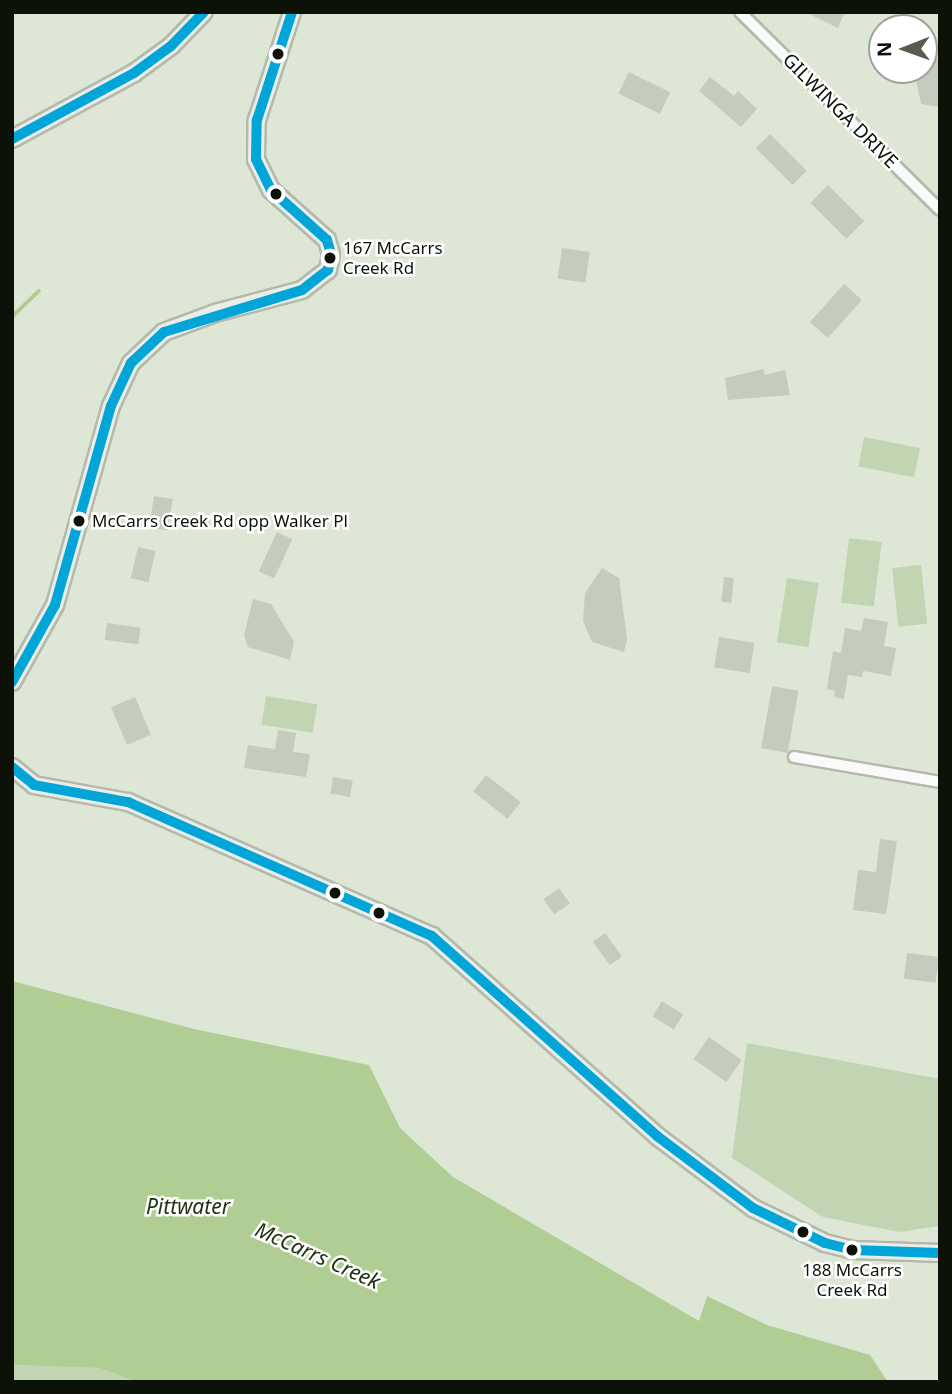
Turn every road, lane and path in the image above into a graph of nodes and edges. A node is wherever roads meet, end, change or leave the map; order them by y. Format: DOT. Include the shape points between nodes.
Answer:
graph roads {
  1 [pos="204,12"];
  2 [pos="292,12"];
  3 [pos="740,12"];
  4 [pos="12,139"];
  5 [pos="940,210"];
  6 [pos="12,682"];
  7 [pos="794,757"];
  8 [pos="14,771"];
  9 [pos="940,782"];
  10 [pos="940,1253"];
  1 -- 4 [label="main road" via="171,46 134,73"];
  2 -- 6 [label="main road" via="257,120 256,159 271,190 327,240 331,254 328,270 291,294 215,313 164,332 131,363 111,407 55,605"];
  3 -- 5 [label="street, GILWINGA DRIVE"];
  7 -- 9 [label="street"];
  8 -- 10 [label="main road" via="34,785 128,802 432,936 657,1136 753,1208 825,1243 853,1250"];
}
